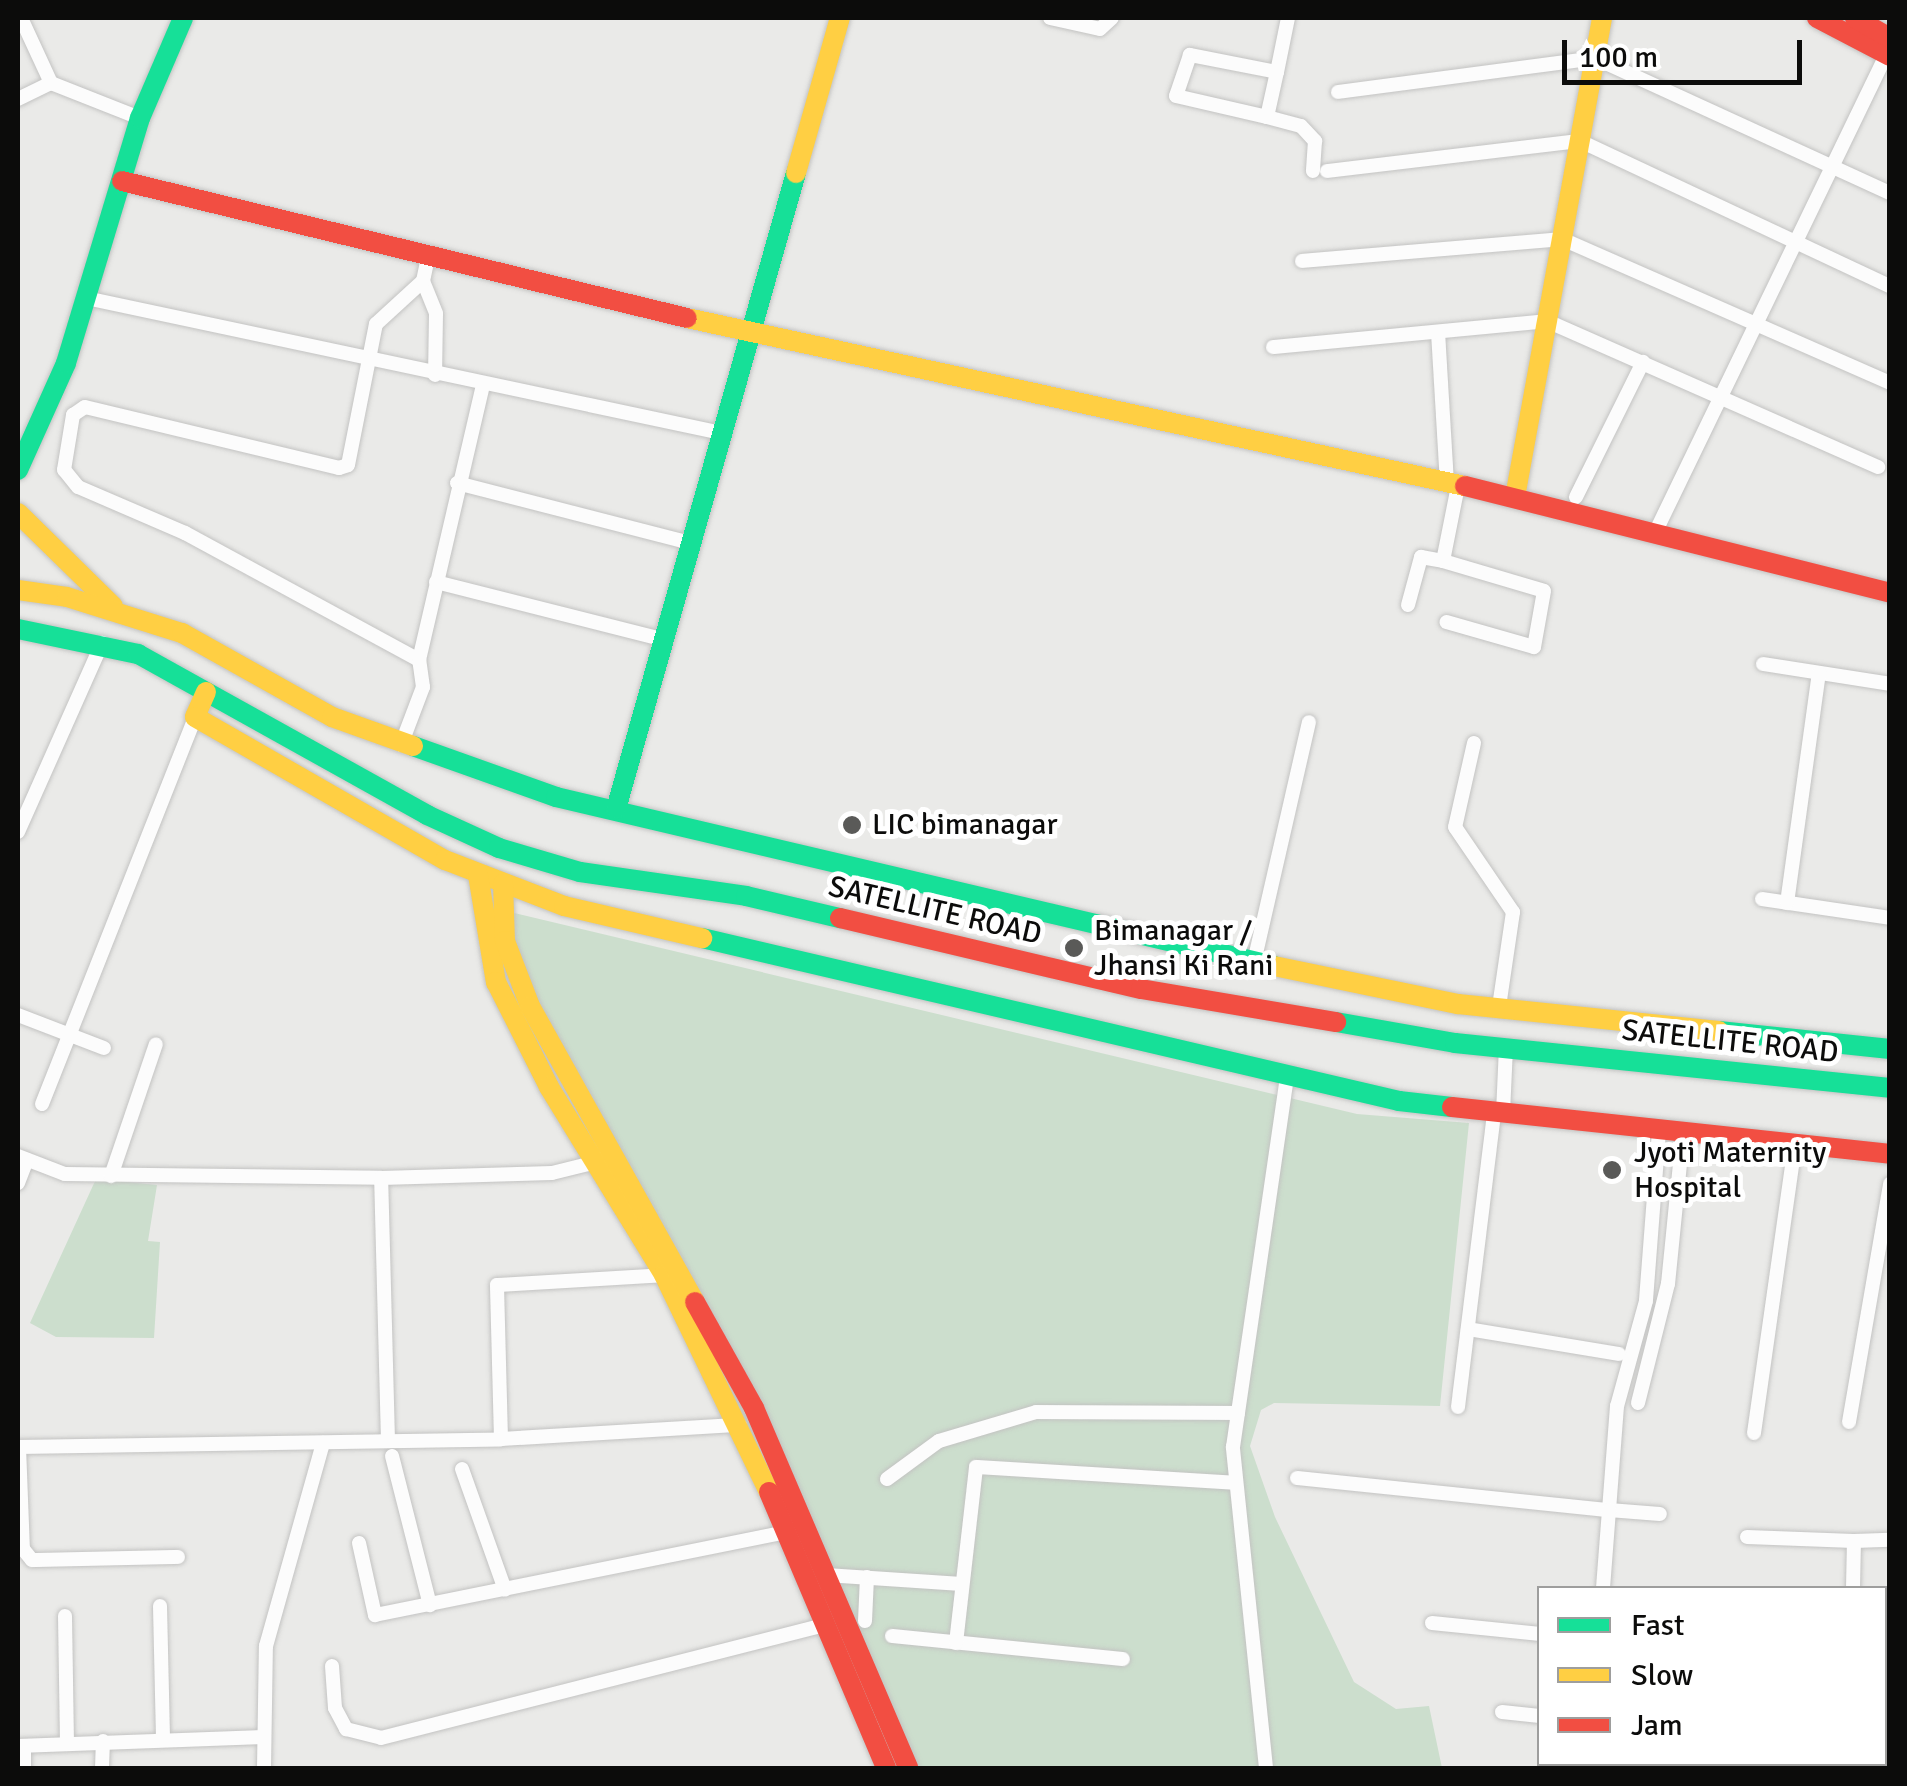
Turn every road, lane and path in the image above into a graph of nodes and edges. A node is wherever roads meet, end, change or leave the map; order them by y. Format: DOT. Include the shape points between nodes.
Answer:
graph roads {
  1 [pos="21,18"];
  2 [pos="183,18"];
  3 [pos="840,18"];
  4 [pos="1050,18"];
  5 [pos="1112,18"];
  6 [pos="1288,18"];
  7 [pos="1602,18"];
  8 [pos="1818,18"];
  9 [pos="1855,18"];
  10 [pos="1889,49"];
  11 [pos="1595,58"];
  12 [pos="1277,72"];
  13 [pos="51,84"];
  14 [pos="1338,92"];
  15 [pos="18,99"];
  16 [pos="140,118"];
  17 [pos="1267,118"];
  18 [pos="1580,141"];
  19 [pos="1832,165"];
  20 [pos="122,181"];
  21 [pos="1890,192"];
  22 [pos="1562,238"];
  23 [pos="1794,244"];
  24 [pos="428,258"];
  25 [pos="1302,261"];
  26 [pos="423,282"];
  27 [pos="1890,286"];
  28 [pos="86,298"];
  29 [pos="1547,322"];
  30 [pos="1756,322"];
  31 [pos="1438,332"];
  32 [pos="748,333"];
  33 [pos="1273,347"];
  34 [pos="366,360"];
  35 [pos="1642,362"];
  36 [pos="435,375"];
  37 [pos="1890,383"];
  38 [pos="483,386"];
  39 [pos="1722,395"];
  40 [pos="721,433"];
  41 [pos="1878,467"];
  42 [pos="18,470"];
  43 [pos="457,483"];
  44 [pos="1452,484"];
  45 [pos="1515,497"];
  46 [pos="1576,497"];
  47 [pos="18,513"];
  48 [pos="1654,534"];
  49 [pos="691,542"];
  50 [pos="48,548"];
  51 [pos="1443,561"];
  52 [pos="436,582"];
  53 [pos="19,590"];
  54 [pos="1890,593"];
  55 [pos="1408,605"];
  56 [pos="118,610"];
  57 [pos="1446,622"];
  58 [pos="18,629"];
  59 [pos="666,640"];
  60 [pos="102,643"];
  61 [pos="420,660"];
  62 [pos="1763,664"];
  63 [pos="1819,673"];
  64 [pos="1890,684"];
  65 [pos="206,692"];
  66 [pos="195,718"];
  67 [pos="1309,722"];
  68 [pos="1474,743"];
  69 [pos="402,745"];
  70 [pos="616,809"];
  71 [pos="18,832"];
  72 [pos="582,872"];
  73 [pos="478,874"];
  74 [pos="503,884"];
  75 [pos="1762,899"];
  76 [pos="1787,903"];
  77 [pos="573,908"];
  78 [pos="1890,918"];
  79 [pos="1254,962"];
  80 [pos="1499,1008"];
  81 [pos="18,1015"];
  82 [pos="74,1036"];
  83 [pos="156,1044"];
  84 [pos="104,1048"];
  85 [pos="1506,1048"];
  86 [pos="1890,1049"];
  87 [pos="1287,1075"];
  88 [pos="1890,1088"];
  89 [pos="42,1104"];
  90 [pos="1499,1112"];
  91 [pos="1659,1131"];
  92 [pos="1683,1133"];
  93 [pos="1795,1145"];
  94 [pos="1890,1154"];
  95 [pos="22,1158"];
  96 [pos="604,1160"];
  97 [pos="111,1176"];
  98 [pos="381,1178"];
  99 [pos="18,1184"];
  100 [pos="1890,1184"];
  101 [pos="664,1275"];
  102 [pos="1468,1329"];
  103 [pos="1619,1354"];
  104 [pos="1638,1403"];
  105 [pos="1458,1407"];
  106 [pos="1238,1413"];
  107 [pos="1849,1422"];
  108 [pos="740,1424"];
  109 [pos="1754,1433"];
  110 [pos="501,1438"];
  111 [pos="323,1443"];
  112 [pos="18,1447"];
  113 [pos="390,1448"];
  114 [pos="462,1469"];
  115 [pos="1297,1478"];
  116 [pos="887,1480"];
  117 [pos="1236,1483"];
  118 [pos="1609,1510"];
  119 [pos="1660,1514"];
  120 [pos="781,1533"];
  121 [pos="1747,1537"];
  122 [pos="1890,1540"];
  123 [pos="1854,1541"];
  124 [pos="359,1543"];
  125 [pos="178,1557"];
  126 [pos="826,1574"];
  127 [pos="867,1577"];
  128 [pos="962,1584"];
  129 [pos="1603,1586"];
  130 [pos="1853,1586"];
  131 [pos="506,1590"];
  132 [pos="430,1604"];
  133 [pos="160,1606"];
  134 [pos="65,1616"];
  135 [pos="865,1621"];
  136 [pos="1432,1622"];
  137 [pos="823,1626"];
  138 [pos="1537,1634"];
  139 [pos="892,1636"];
  140 [pos="956,1643"];
  141 [pos="1123,1659"];
  142 [pos="332,1666"];
  143 [pos="1502,1712"];
  144 [pos="1537,1716"];
  145 [pos="264,1737"];
  146 [pos="163,1740"];
  147 [pos="103,1741"];
  148 [pos="66,1743"];
  149 [pos="21,1746"];
  150 [pos="24,1768"];
  151 [pos="102,1768"];
  152 [pos="264,1768"];
  153 [pos="886,1768"];
  154 [pos="908,1768"];
  155 [pos="1266,1768"];
  1 -- 13 [label="street"];
  2 -- 16 [label="street"];
  3 -- 32 [label="street"];
  4 -- 5 [label="street" via="1100,29"];
  6 -- 12 [label="street"];
  7 -- 11 [label="street"];
  8 -- 10 [label="street"];
  9 -- 10 [label="street"];
  10 -- 19 [label="street"];
  11 -- 14 [label="street"];
  11 -- 18 [label="street"];
  11 -- 19 [label="street"];
  12 -- 17 [label="street"];
  12 -- 17 [label="street" via="1190,55 1176,86 1181,100"];
  13 -- 15 [label="street"];
  13 -- 16 [label="street"];
  16 -- 20 [label="street"];
  17 -- 18 [label="street" via="1300,126 1315,141 1320,171"];
  18 -- 22 [label="street"];
  18 -- 23 [label="street"];
  19 -- 21 [label="street"];
  19 -- 23 [label="street"];
  20 -- 24 [label="street"];
  20 -- 28 [label="street"];
  22 -- 25 [label="street"];
  22 -- 29 [label="street"];
  22 -- 30 [label="street"];
  23 -- 27 [label="street"];
  23 -- 30 [label="street"];
  24 -- 26 [label="street"];
  24 -- 32 [label="street"];
  26 -- 34 [label="street" via="376,324"];
  26 -- 36 [label="street" via="436,314"];
  28 -- 34 [label="street"];
  28 -- 42 [label="street" via="66,363"];
  29 -- 31 [label="street"];
  29 -- 35 [label="street"];
  29 -- 45 [label="street"];
  30 -- 37 [label="street"];
  30 -- 39 [label="street"];
  31 -- 33 [label="street"];
  31 -- 44 [label="street"];
  32 -- 40 [label="street"];
  32 -- 44 [label="street"];
  34 -- 36 [label="street"];
  34 -- 61 [label="street" via="348,465 85,407 73,415 65,479 271,577"];
  35 -- 39 [label="street"];
  35 -- 46 [label="street"];
  36 -- 38 [label="street"];
  38 -- 40 [label="street"];
  38 -- 43 [label="street"];
  39 -- 41 [label="street"];
  39 -- 48 [label="street"];
  40 -- 49 [label="street"];
  43 -- 49 [label="street"];
  43 -- 52 [label="street"];
  44 -- 45 [label="street"];
  44 -- 51 [label="street"];
  45 -- 48 [label="street"];
  47 -- 50 [label="street"];
  48 -- 54 [label="street"];
  49 -- 59 [label="street"];
  50 -- 53 [label="street" via="46,577"];
  50 -- 56 [label="street"];
  51 -- 55 [label="street" via="1421,557"];
  51 -- 57 [label="street" via="1544,591 1534,647"];
  52 -- 59 [label="street"];
  52 -- 61 [label="street"];
  53 -- 56 [label="street, SATELLITE ROAD"];
  56 -- 69 [label="street, SATELLITE ROAD" via="182,633 332,717"];
  58 -- 60 [label="street, SATELLITE ROAD"];
  59 -- 70 [label="street"];
  60 -- 65 [label="street, SATELLITE ROAD" via="138,654"];
  60 -- 71 [label="street"];
  61 -- 69 [label="street" via="423,687"];
  62 -- 63 [label="street"];
  63 -- 64 [label="street"];
  63 -- 76 [label="street"];
  65 -- 66 [label="street"];
  65 -- 72 [label="street, SATELLITE ROAD" via="427,815 499,848"];
  66 -- 73 [label="street"];
  66 -- 82 [label="street"];
  67 -- 79 [label="street"];
  68 -- 80 [label="street" via="1454,827 1513,912"];
  69 -- 70 [label="street, SATELLITE ROAD" via="485,776"];
  70 -- 79 [label="street, SATELLITE ROAD"];
  72 -- 77 [label="street"];
  72 -- 85 [label="street, SATELLITE ROAD" via="746,896 1141,990"];
  73 -- 74 [label="street"];
  73 -- 96 [label="street" via="496,982"];
  74 -- 77 [label="street"];
  74 -- 96 [label="street" via="501,919 512,966"];
  75 -- 76 [label="street"];
  76 -- 78 [label="street"];
  77 -- 87 [label="street"];
  79 -- 80 [label="street, SATELLITE ROAD"];
  80 -- 86 [label="street, SATELLITE ROAD"];
  81 -- 82 [label="street"];
  82 -- 84 [label="street"];
  82 -- 89 [label="street"];
  83 -- 97 [label="street"];
  85 -- 88 [label="street, SATELLITE ROAD"];
  85 -- 90 [label="street"];
  87 -- 90 [label="street" via="1400,1101"];
  87 -- 106 [label="street"];
  90 -- 91 [label="street"];
  90 -- 102 [label="street"];
  91 -- 92 [label="street"];
  91 -- 118 [label="street" via="1646,1301 1617,1406"];
  92 -- 93 [label="street"];
  92 -- 104 [label="street" via="1668,1284"];
  93 -- 94 [label="street"];
  93 -- 109 [label="street"];
  95 -- 97 [label="street" via="65,1174"];
  95 -- 99 [label="street"];
  96 -- 98 [label="street" via="552,1173"];
  96 -- 101 [label="street"];
  96 -- 126 [label="street" via="754,1408"];
  97 -- 98 [label="street"];
  98 -- 113 [label="street"];
  100 -- 107 [label="street"];
  101 -- 108 [label="street"];
  101 -- 110 [label="street" via="498,1285"];
  102 -- 103 [label="street"];
  102 -- 105 [label="street"];
  106 -- 116 [label="street" via="1036,1412 940,1441"];
  106 -- 117 [label="street"];
  108 -- 110 [label="street"];
  108 -- 120 [label="street"];
  110 -- 113 [label="street"];
  111 -- 112 [label="street"];
  111 -- 113 [label="street"];
  111 -- 145 [label="street" via="266,1646"];
  112 -- 125 [label="street" via="23,1548 32,1560"];
  113 -- 132 [label="street"];
  114 -- 131 [label="street"];
  115 -- 118 [label="street"];
  117 -- 128 [label="street" via="976,1467"];
  117 -- 155 [label="street"];
  118 -- 119 [label="street"];
  118 -- 129 [label="street"];
  120 -- 131 [label="street"];
  120 -- 137 [label="street"];
  121 -- 123 [label="street"];
  122 -- 123 [label="street"];
  123 -- 130 [label="street"];
  124 -- 132 [label="street" via="375,1616"];
  126 -- 127 [label="street"];
  126 -- 154 [label="street"];
  127 -- 128 [label="street"];
  127 -- 135 [label="street"];
  128 -- 140 [label="street"];
  131 -- 132 [label="street"];
  133 -- 146 [label="street"];
  134 -- 148 [label="street"];
  136 -- 138 [label="street"];
  137 -- 142 [label="street" via="380,1738 346,1729 335,1708"];
  137 -- 153 [label="street"];
  139 -- 140 [label="street"];
  140 -- 141 [label="street"];
  143 -- 144 [label="street"];
  145 -- 146 [label="street"];
  145 -- 152 [label="street"];
  146 -- 147 [label="street"];
  147 -- 148 [label="street"];
  147 -- 151 [label="street"];
  148 -- 149 [label="street"];
  149 -- 150 [label="street"];
}
